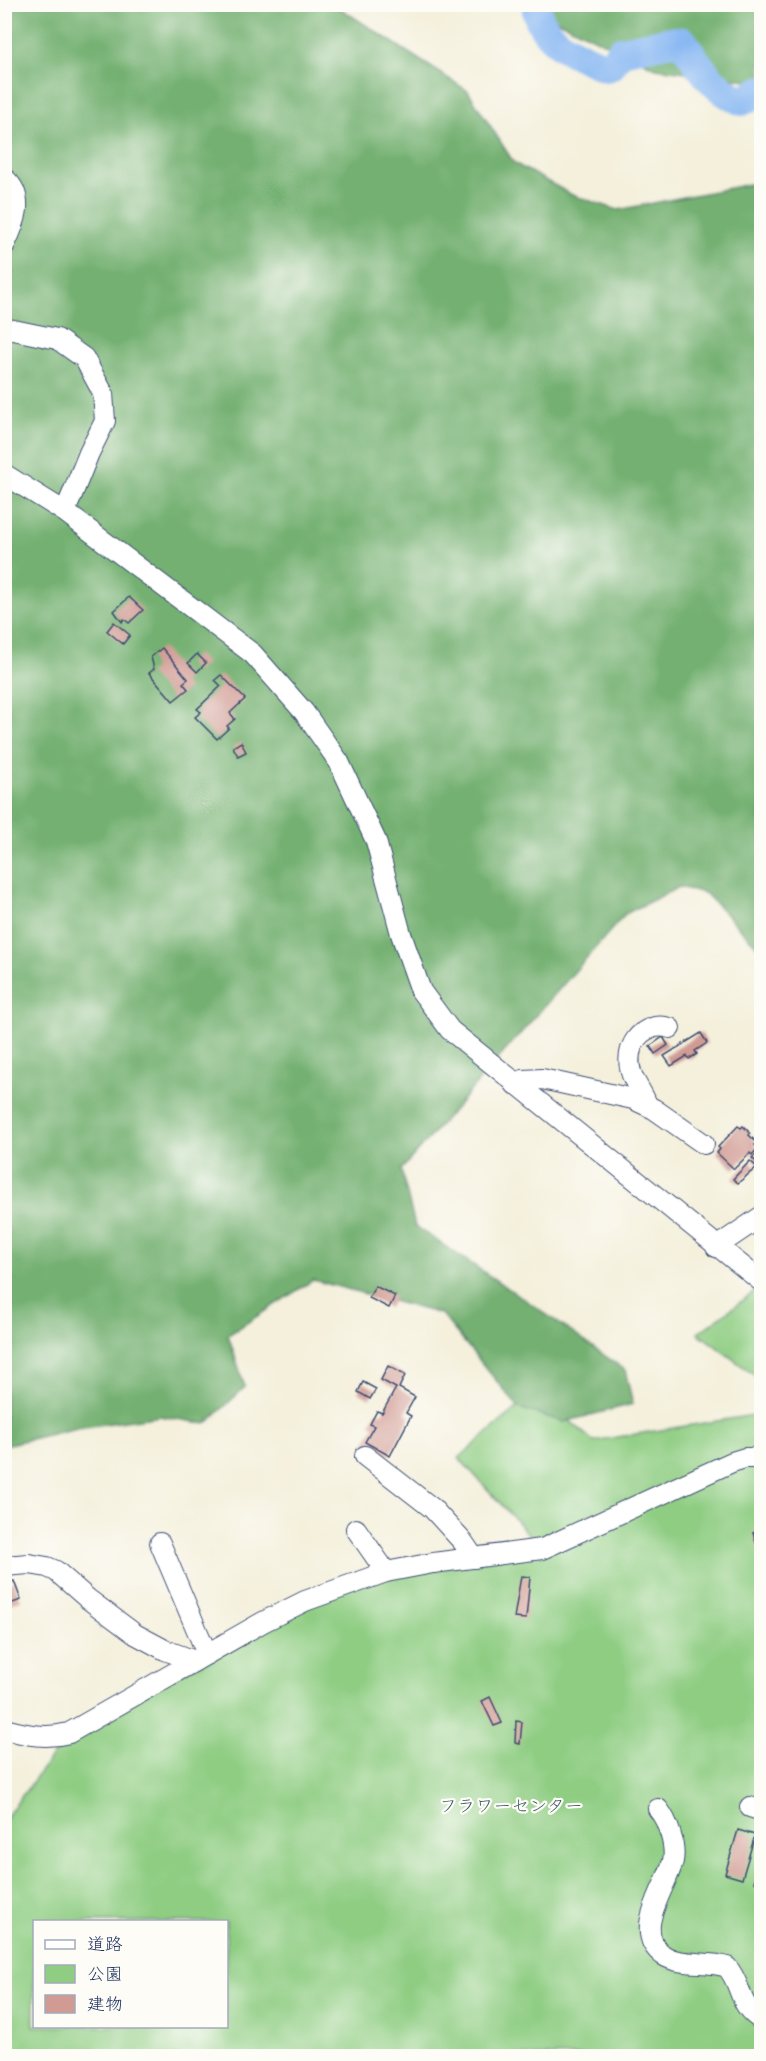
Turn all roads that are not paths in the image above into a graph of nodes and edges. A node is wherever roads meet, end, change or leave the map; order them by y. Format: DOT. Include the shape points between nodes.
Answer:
graph roads {
  1 [pos="4,178"];
  2 [pos="4,246"];
  3 [pos="4,328"];
  4 [pos="4,474"];
  5 [pos="65,512"];
  6 [pos="670,1028"];
  7 [pos="515,1084"];
  8 [pos="647,1105"];
  9 [pos="704,1144"];
  10 [pos="762,1216"];
  11 [pos="716,1247"];
  12 [pos="762,1282"];
  13 [pos="365,1456"];
  14 [pos="762,1458"];
  15 [pos="356,1529"];
  16 [pos="160,1543"];
  17 [pos="474,1558"];
  18 [pos="4,1566"];
  19 [pos="386,1572"];
  20 [pos="201,1657"];
  21 [pos="4,1729"];
  22 [pos="658,1809"];
  23 [pos="762,2020"];
  1 -- 2 [label="street" via="13,189 17,208"];
  3 -- 5 [label="street" via="57,339 84,358 103,393 105,421"];
  4 -- 5 [label="street"];
  5 -- 7 [label="street" via="254,654 304,712 339,762 376,842 421,991 450,1030"];
  6 -- 8 [label="street" via="658,1024 636,1036 630,1058 632,1074"];
  7 -- 8 [label="street" via="542,1079"];
  7 -- 11 [label="street"];
  8 -- 9 [label="street"];
  10 -- 11 [label="street"];
  11 -- 12 [label="street"];
  13 -- 17 [label="street" via="432,1508"];
  14 -- 17 [label="street" via="732,1462 542,1549"];
  15 -- 19 [label="street"];
  16 -- 20 [label="street"];
  17 -- 19 [label="street"];
  18 -- 20 [label="street" via="29,1564 56,1571 135,1634 165,1650"];
  19 -- 20 [label="street" via="305,1601"];
  20 -- 21 [label="street" via="69,1733 34,1736"];
  22 -- 23 [label="street" via="665,1817 673,1860 650,1917 653,1943 664,1955 678,1960 727,1967 736,1978 745,2005"];
}
